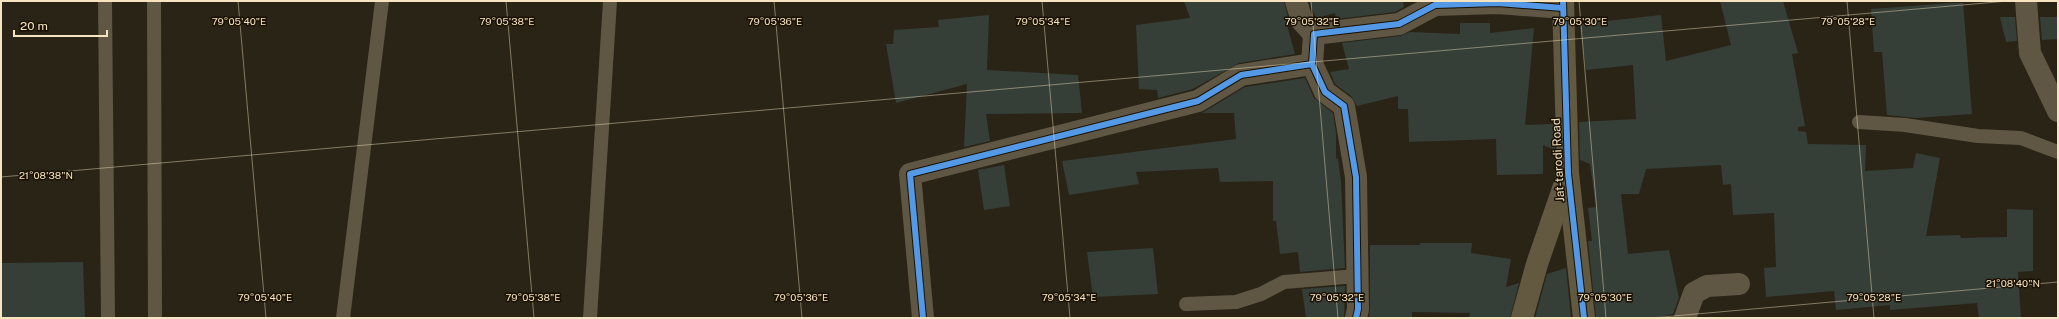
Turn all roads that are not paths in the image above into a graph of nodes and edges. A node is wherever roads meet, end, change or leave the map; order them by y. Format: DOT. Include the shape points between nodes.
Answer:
graph roads {
  1 [pos="105,1"];
  2 [pos="154,1"];
  3 [pos="382,1"];
  4 [pos="610,1"];
  5 [pos="1296,1"];
  6 [pos="2026,1"];
  7 [pos="1563,4"];
  8 [pos="1314,34"];
  9 [pos="1312,64"];
  10 [pos="2058,111"];
  11 [pos="1859,122"];
  12 [pos="2058,152"];
  13 [pos="1568,173"];
  14 [pos="1357,276"];
  15 [pos="1739,284"];
  16 [pos="1186,304"];
  17 [pos="108,318"];
  18 [pos="155,318"];
  19 [pos="343,318"];
  20 [pos="590,318"];
  21 [pos="923,318"];
  22 [pos="1356,318"];
  23 [pos="1522,318"];
  24 [pos="1584,318"];
  25 [pos="1685,318"];
  1 -- 17 [label="lane"];
  2 -- 18 [label="lane"];
  3 -- 19 [label="lane"];
  4 -- 20 [label="lane"];
  5 -- 8 [label="street" via="1302,21"];
  6 -- 10 [label="street" via="2030,53"];
  7 -- 8 [label="street" via="1435,5 1399,24"];
  7 -- 13 [label="street, Jat-tarodi Road"];
  8 -- 9 [label="street"];
  9 -- 14 [label="street" via="1325,92 1344,106 1356,177"];
  9 -- 21 [label="street" via="1241,75 1198,101 910,174"];
  11 -- 12 [label="lane" via="1905,125 1978,136 2021,138"];
  13 -- 23 [label="street" via="1537,264"];
  13 -- 24 [label="street, Jat-tarodi Road"];
  14 -- 16 [label="lane" via="1284,282 1261,294 1236,302"];
  14 -- 22 [label="street"];
  15 -- 25 [label="street" via="1707,286 1694,293"];
}
